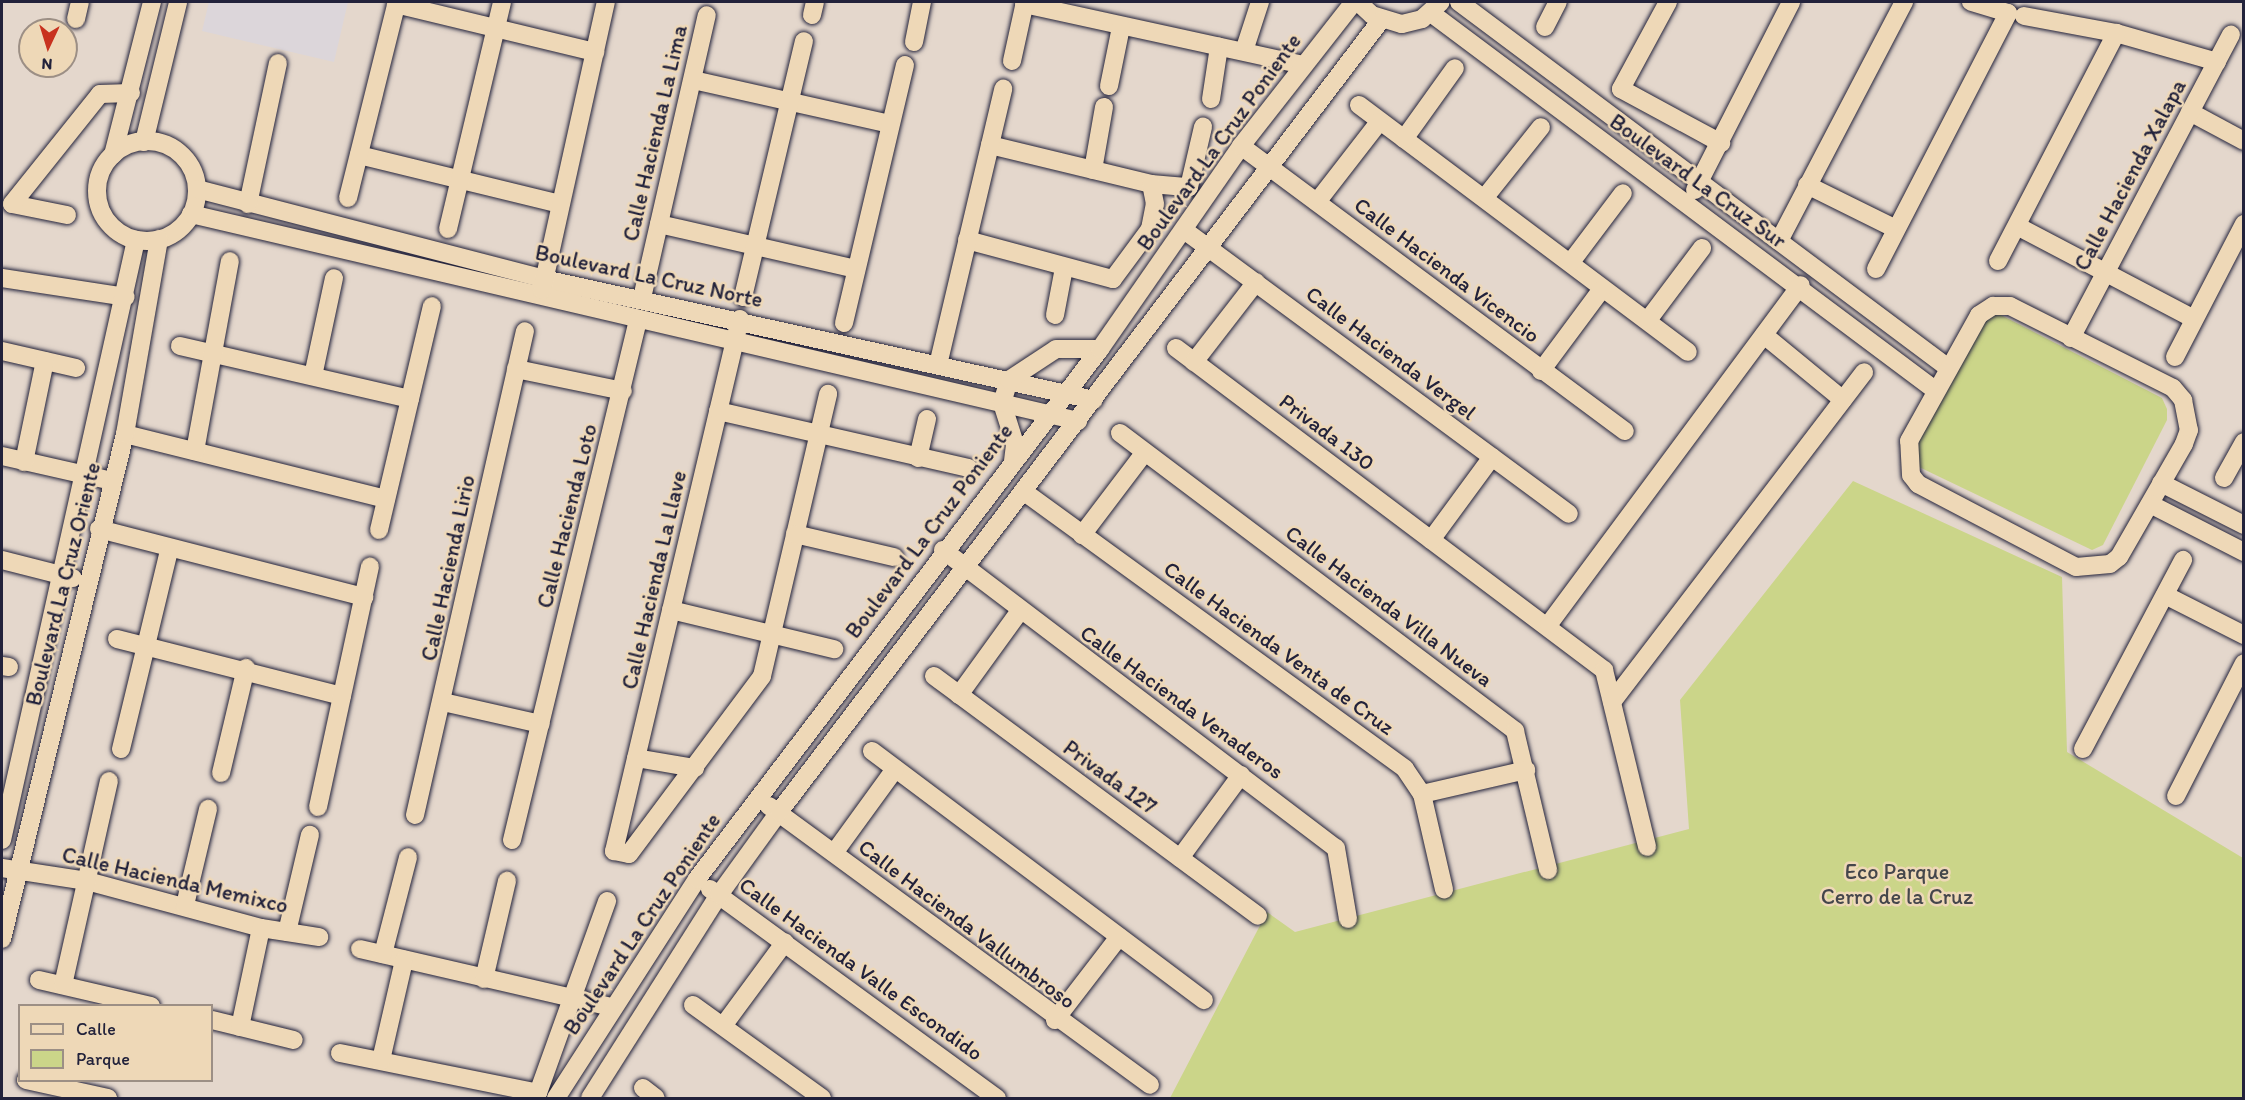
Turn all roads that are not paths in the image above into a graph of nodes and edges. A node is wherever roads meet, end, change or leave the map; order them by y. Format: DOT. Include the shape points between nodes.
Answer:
graph roads {
  1 [pos="152,2"];
  2 [pos="178,2"];
  3 [pos="502,2"];
  4 [pos="606,2"];
  5 [pos="922,2"];
  6 [pos="1260,2"];
  7 [pos="1356,2"];
  8 [pos="1459,2"];
  9 [pos="1668,2"];
  10 [pos="1791,2"];
  11 [pos="1904,2"];
  12 [pos="1971,2"];
  13 [pos="396,3"];
  14 [pos="1024,3"];
  15 [pos="1552,3"];
  16 [pos="1436,7"];
  17 [pos="707,15"];
  18 [pos="2024,16"];
  19 [pos="1381,20"];
  20 [pos="1121,27"];
  21 [pos="1545,27"];
  22 [pos="495,28"];
  23 [pos="2116,33"];
  24 [pos="2231,35"];
  25 [pos="804,41"];
  26 [pos="914,42"];
  27 [pos="1219,47"];
  28 [pos="1244,51"];
  29 [pos="595,52"];
  30 [pos="1012,61"];
  31 [pos="2217,62"];
  32 [pos="278,63"];
  33 [pos="905,65"];
  34 [pos="1303,65"];
  35 [pos="1455,68"];
  36 [pos="693,80"];
  37 [pos="1109,86"];
  38 [pos="1003,90"];
  39 [pos="131,93"];
  40 [pos="1210,99"];
  41 [pos="791,101"];
  42 [pos="1359,105"];
  43 [pos="1104,107"];
  44 [pos="2190,112"];
  45 [pos="1379,122"];
  46 [pos="890,124"];
  47 [pos="1203,127"];
  48 [pos="1541,127"];
  49 [pos="1404,139"];
  50 [pos="2244,141"];
  51 [pos="144,142"];
  52 [pos="1721,143"];
  53 [pos="990,145"];
  54 [pos="1241,146"];
  55 [pos="113,155"];
  56 [pos="359,155"];
  57 [pos="1268,165"];
  58 [pos="1093,170"];
  59 [pos="1700,181"];
  60 [pos="460,183"];
  61 [pos="1151,184"];
  62 [pos="1807,185"];
  63 [pos="197,189"];
  64 [pos="1623,193"];
  65 [pos="1486,196"];
  66 [pos="348,198"];
  67 [pos="1317,202"];
  68 [pos="248,204"];
  69 [pos="560,204"];
  70 [pos="1688,204"];
  71 [pos="191,214"];
  72 [pos="67,215"];
  73 [pos="658,224"];
  74 [pos="2244,224"];
  75 [pos="2017,226"];
  76 [pos="448,229"];
  77 [pos="1896,229"];
  78 [pos="1184,230"];
  79 [pos="159,239"];
  80 [pos="136,240"];
  81 [pos="967,240"];
  82 [pos="1779,241"];
  83 [pos="756,246"];
  84 [pos="1208,248"];
  85 [pos="1702,248"];
  86 [pos="230,261"];
  87 [pos="1998,261"];
  88 [pos="1571,262"];
  89 [pos="1064,268"];
  90 [pos="1876,268"];
  91 [pos="856,269"];
  92 [pos="2105,274"];
  93 [pos="2,278"];
  94 [pos="334,278"];
  95 [pos="544,279"];
  96 [pos="1256,282"];
  97 [pos="1801,285"];
  98 [pos="1602,289"];
  99 [pos="126,297"];
  100 [pos="743,297"];
  101 [pos="642,298"];
  102 [pos="540,299"];
  103 [pos="432,306"];
  104 [pos="1055,315"];
  105 [pos="2194,319"];
  106 [pos="638,320"];
  107 [pos="740,320"];
  108 [pos="1647,320"];
  109 [pos="844,323"];
  110 [pos="525,331"];
  111 [pos="1764,335"];
  112 [pos="2071,338"];
  113 [pos="735,339"];
  114 [pos="180,346"];
  115 [pos="1176,348"];
  116 [pos="1100,349"];
  117 [pos="2,351"];
  118 [pos="215,352"];
  119 [pos="1688,352"];
  120 [pos="2175,357"];
  121 [pos="45,361"];
  122 [pos="1194,362"];
  123 [pos="938,365"];
  124 [pos="1947,367"];
  125 [pos="76,368"];
  126 [pos="516,369"];
  127 [pos="1541,371"];
  128 [pos="1864,372"];
  129 [pos="313,376"];
  130 [pos="1009,380"];
  131 [pos="1935,390"];
  132 [pos="622,391"];
  133 [pos="1062,393"];
  134 [pos="828,394"];
  135 [pos="410,399"];
  136 [pos="1094,400"];
  137 [pos="1843,400"];
  138 [pos="1002,404"];
  139 [pos="718,411"];
  140 [pos="1045,415"];
  141 [pos="927,419"];
  142 [pos="1077,421"];
  143 [pos="1625,431"];
  144 [pos="819,433"];
  145 [pos="1120,433"];
  146 [pos="125,434"];
  147 [pos="2244,442"];
  148 [pos="195,451"];
  149 [pos="1145,452"];
  150 [pos="2,456"];
  151 [pos="1492,457"];
  152 [pos="918,458"];
  153 [pos="24,462"];
  154 [pos="1013,462"];
  155 [pos="969,468"];
  156 [pos="84,474"];
  157 [pos="2224,478"];
  158 [pos="112,481"];
  159 [pos="2161,483"];
  160 [pos="1023,491"];
  161 [pos="386,499"];
  162 [pos="2150,504"];
  163 [pos="1569,514"];
  164 [pos="2244,525"];
  165 [pos="99,529"];
  166 [pos="379,530"];
  167 [pos="795,534"];
  168 [pos="1082,535"];
  169 [pos="1431,540"];
  170 [pos="169,550"];
  171 [pos="944,550"];
  172 [pos="2244,552"];
  173 [pos="894,558"];
  174 [pos="2183,560"];
  175 [pos="2,561"];
  176 [pos="370,567"];
  177 [pos="964,567"];
  178 [pos="62,575"];
  179 [pos="86,582"];
  180 [pos="2165,595"];
  181 [pos="364,597"];
  182 [pos="671,610"];
  183 [pos="1019,612"];
  184 [pos="1549,624"];
  185 [pos="774,634"];
  186 [pos="2244,635"];
  187 [pos="117,639"];
  188 [pos="145,648"];
  189 [pos="834,649"];
  190 [pos="2244,663"];
  191 [pos="246,668"];
  192 [pos="934,676"];
  193 [pos="958,695"];
  194 [pos="342,696"];
  195 [pos="443,702"];
  196 [pos="1612,702"];
  197 [pos="541,724"];
  198 [pos="2084,748"];
  199 [pos="121,749"];
  200 [pos="872,752"];
  201 [pos="636,758"];
  202 [pos="695,768"];
  203 [pos="894,769"];
  204 [pos="1526,770"];
  205 [pos="221,773"];
  206 [pos="1241,775"];
  207 [pos="109,781"];
  208 [pos="1422,794"];
  209 [pos="2176,796"];
  210 [pos="757,798"];
  211 [pos="318,807"];
  212 [pos="208,808"];
  213 [pos="779,812"];
  214 [pos="415,815"];
  215 [pos="310,835"];
  216 [pos="2,840"];
  217 [pos="512,840"];
  218 [pos="1647,847"];
  219 [pos="834,853"];
  220 [pos="408,857"];
  221 [pos="1180,858"];
  222 [pos="10,869"];
  223 [pos="1548,870"];
  224 [pos="697,879"];
  225 [pos="87,881"];
  226 [pos="507,881"];
  227 [pos="1444,889"];
  228 [pos="719,895"];
  229 [pos="607,901"];
  230 [pos="185,905"];
  231 [pos="1258,915"];
  232 [pos="1348,919"];
  233 [pos="261,928"];
  234 [pos="287,932"];
  235 [pos="1119,937"];
  236 [pos="320,938"];
  237 [pos="2,939"];
  238 [pos="785,942"];
  239 [pos="360,949"];
  240 [pos="383,954"];
  241 [pos="404,960"];
  242 [pos="484,979"];
  243 [pos="39,980"];
  244 [pos="63,985"];
  245 [pos="574,1000"];
  246 [pos="1204,1000"];
  247 [pos="147,1004"];
  248 [pos="693,1005"];
  249 [pos="612,1006"];
  250 [pos="213,1020"];
  251 [pos="1055,1020"];
  252 [pos="723,1026"];
  253 [pos="240,1027"];
  254 [pos="294,1040"];
  255 [pos="340,1053"];
  256 [pos="381,1060"];
  257 [pos="29,1082"];
  258 [pos="1150,1086"];
  259 [pos="70,1095"];
  260 [pos="108,1098"];
  261 [pos="556,1098"];
  262 [pos="590,1098"];
  263 [pos="822,1098"];
  264 [pos="997,1098"];
  1 -- 39 [label="street"];
  2 -- 51 [label="street"];
  3 -- 22 [label="street"];
  4 -- 29 [label="street"];
  5 -- 26 [label="street"];
  6 -- 28 [label="street"];
  7 -- 19 [label="street"];
  7 -- 34 [label="street, Boulevard La Cruz Poniente"];
  8 -- 59 [label="street, Boulevard La Cruz Sur"];
  9 -- 52 [label="street" via="1621,89"];
  10 -- 52 [label="street"];
  11 -- 62 [label="street"];
  12 -- 77 [label="street" via="2008,13"];
  13 -- 22 [label="street"];
  13 -- 56 [label="street"];
  14 -- 20 [label="street"];
  14 -- 30 [label="street"];
  15 -- 21 [label="street"];
  16 -- 19 [label="street" via="1402,24"];
  16 -- 70 [label="street, Boulevard La Cruz Sur"];
  17 -- 36 [label="street, Calle Hacienda La Lima"];
  18 -- 23 [label="street"];
  19 -- 57 [label="street"];
  20 -- 27 [label="street"];
  20 -- 37 [label="street"];
  22 -- 29 [label="street"];
  22 -- 60 [label="street"];
  23 -- 31 [label="street"];
  23 -- 75 [label="street"];
  24 -- 31 [label="street, Calle Hacienda Xalapa"];
  25 -- 41 [label="street"];
  27 -- 28 [label="street"];
  27 -- 40 [label="street"];
  28 -- 34 [label="street"];
  29 -- 69 [label="street"];
  31 -- 44 [label="street, Calle Hacienda Xalapa"];
  32 -- 68 [label="street"];
  33 -- 46 [label="street"];
  34 -- 54 [label="street, Boulevard La Cruz Poniente"];
  35 -- 49 [label="street"];
  36 -- 41 [label="street"];
  36 -- 73 [label="street, Calle Hacienda La Lima"];
  38 -- 53 [label="street"];
  39 -- 55 [label="street"];
  39 -- 72 [label="street" via="100,94 12,204"];
  41 -- 46 [label="street"];
  41 -- 83 [label="street"];
  42 -- 45 [label="street"];
  43 -- 58 [label="street"];
  44 -- 50 [label="street"];
  44 -- 92 [label="street, Calle Hacienda Xalapa"];
  45 -- 49 [label="street"];
  45 -- 67 [label="street"];
  46 -- 91 [label="street"];
  47 -- 61 [label="street" via="1189,187"];
  48 -- 65 [label="street"];
  49 -- 65 [label="street"];
  51 -- 55 [label="street"];
  51 -- 63 [label="street" via="176,151 191,168"];
  52 -- 59 [label="street"];
  53 -- 58 [label="street"];
  53 -- 81 [label="street"];
  54 -- 57 [label="street, Calle Hacienda Vicencio"];
  54 -- 78 [label="street, Boulevard La Cruz Poniente"];
  55 -- 80 [label="street" via="100,175 100,210 115,229"];
  56 -- 60 [label="street"];
  56 -- 66 [label="street"];
  57 -- 67 [label="street, Calle Hacienda Vicencio"];
  57 -- 84 [label="street"];
  58 -- 61 [label="street"];
  59 -- 70 [label="street"];
  59 -- 82 [label="street, Boulevard La Cruz Sur"];
  60 -- 69 [label="street"];
  60 -- 76 [label="street"];
  61 -- 89 [label="street" via="1155,204 1150,229 1113,279"];
  62 -- 77 [label="street"];
  62 -- 82 [label="street"];
  63 -- 68 [label="street, Boulevard La Cruz Norte"];
  63 -- 71 [label="street"];
  64 -- 88 [label="street"];
  65 -- 88 [label="street"];
  67 -- 127 [label="street, Calle Hacienda Vicencio"];
  68 -- 95 [label="street, Boulevard La Cruz Norte"];
  69 -- 95 [label="street"];
  70 -- 97 [label="street, Boulevard La Cruz Sur"];
  71 -- 79 [label="street"];
  71 -- 102 [label="street, Boulevard La Cruz Norte"];
  73 -- 83 [label="street"];
  73 -- 101 [label="street, Calle Hacienda La Lima"];
  74 -- 105 [label="street"];
  75 -- 87 [label="street"];
  75 -- 92 [label="street"];
  77 -- 90 [label="street"];
  78 -- 84 [label="street, Calle Hacienda Vergel"];
  78 -- 116 [label="street, Boulevard La Cruz Poniente"];
  79 -- 80 [label="street"];
  79 -- 146 [label="street, Boulevard La Cruz Oriente"];
  80 -- 99 [label="street, Boulevard La Cruz Oriente"];
  81 -- 89 [label="street"];
  81 -- 123 [label="street"];
  82 -- 124 [label="street, Boulevard La Cruz Sur"];
  83 -- 91 [label="street"];
  83 -- 100 [label="street"];
  84 -- 96 [label="street, Calle Hacienda Vergel"];
  84 -- 136 [label="street"];
  85 -- 108 [label="street"];
  86 -- 118 [label="street"];
  88 -- 98 [label="street"];
  89 -- 104 [label="street"];
  91 -- 109 [label="street"];
  92 -- 105 [label="street"];
  92 -- 112 [label="street, Calle Hacienda Xalapa"];
  93 -- 99 [label="street"];
  94 -- 129 [label="street"];
  95 -- 101 [label="street, Boulevard La Cruz Norte"];
  95 -- 102 [label="street"];
  96 -- 122 [label="street"];
  96 -- 151 [label="street, Calle Hacienda Vergel"];
  97 -- 111 [label="street"];
  97 -- 131 [label="street, Boulevard La Cruz Sur"];
  98 -- 108 [label="street"];
  98 -- 127 [label="street"];
  99 -- 156 [label="street, Boulevard La Cruz Oriente"];
  101 -- 107 [label="street, Boulevard La Cruz Norte"];
  102 -- 106 [label="street, Boulevard La Cruz Norte"];
  103 -- 135 [label="street"];
  105 -- 120 [label="street"];
  106 -- 113 [label="street, Boulevard La Cruz Norte"];
  106 -- 132 [label="street, Calle Hacienda Loto"];
  107 -- 113 [label="street, Calle Hacienda La Llave"];
  107 -- 123 [label="street, Boulevard La Cruz Norte"];
  108 -- 119 [label="street"];
  110 -- 126 [label="street, Calle Hacienda Lirio"];
  111 -- 137 [label="street"];
  111 -- 184 [label="street"];
  112 -- 124 [label="street" via="2010,306 1993,306 1979,315"];
  112 -- 159 [label="street" via="2174,388 2183,400 2189,430"];
  113 -- 138 [label="street, Boulevard La Cruz Norte"];
  113 -- 139 [label="street, Calle Hacienda La Llave"];
  114 -- 118 [label="street"];
  115 -- 122 [label="street, Privada 130"];
  116 -- 130 [label="street" via="1056,349"];
  116 -- 133 [label="street, Boulevard La Cruz Poniente"];
  117 -- 121 [label="street"];
  118 -- 129 [label="street"];
  118 -- 148 [label="street"];
  121 -- 125 [label="street"];
  121 -- 153 [label="street"];
  122 -- 169 [label="street, Privada 130"];
  123 -- 130 [label="street, Boulevard La Cruz Norte"];
  124 -- 131 [label="street"];
  126 -- 132 [label="street"];
  126 -- 195 [label="street, Calle Hacienda Lirio"];
  127 -- 143 [label="street, Calle Hacienda Vicencio"];
  128 -- 137 [label="street"];
  129 -- 135 [label="street"];
  130 -- 133 [label="street, Boulevard La Cruz Norte"];
  130 -- 138 [label="street"];
  131 -- 162 [label="street" via="1906,453 1918,484 2088,569 2119,557"];
  132 -- 197 [label="street, Calle Hacienda Loto"];
  133 -- 136 [label="street, Boulevard La Cruz Norte"];
  133 -- 140 [label="street, Boulevard La Cruz Poniente"];
  134 -- 144 [label="street"];
  135 -- 161 [label="street"];
  136 -- 142 [label="street"];
  137 -- 196 [label="street"];
  138 -- 140 [label="street, Boulevard La Cruz Norte"];
  138 -- 154 [label="street" via="1015,444"];
  139 -- 144 [label="street"];
  139 -- 182 [label="street, Calle Hacienda La Llave"];
  140 -- 142 [label="street, Boulevard La Cruz Norte"];
  140 -- 154 [label="street, Boulevard La Cruz Poniente"];
  141 -- 152 [label="street"];
  142 -- 160 [label="street"];
  144 -- 152 [label="street"];
  144 -- 167 [label="street"];
  145 -- 149 [label="street, Calle Hacienda Villa Nueva"];
  146 -- 148 [label="street"];
  146 -- 158 [label="street, Boulevard La Cruz Oriente"];
  147 -- 157 [label="street"];
  148 -- 161 [label="street"];
  149 -- 168 [label="street"];
  149 -- 204 [label="street, Calle Hacienda Villa Nueva" via="1515,730"];
  150 -- 153 [label="street"];
  151 -- 163 [label="street, Calle Hacienda Vergel"];
  151 -- 169 [label="street"];
  152 -- 155 [label="street"];
  153 -- 156 [label="street"];
  154 -- 171 [label="street, Boulevard La Cruz Poniente"];
  156 -- 158 [label="street"];
  156 -- 178 [label="street, Boulevard La Cruz Oriente"];
  158 -- 165 [label="street, Boulevard La Cruz Oriente"];
  159 -- 162 [label="street"];
  159 -- 164 [label="street"];
  160 -- 168 [label="street, Calle Hacienda Venta de Cruz"];
  160 -- 177 [label="street"];
  161 -- 166 [label="street"];
  162 -- 172 [label="street"];
  165 -- 170 [label="street"];
  165 -- 179 [label="street, Boulevard La Cruz Oriente"];
  167 -- 173 [label="street"];
  167 -- 185 [label="street"];
  168 -- 208 [label="street, Calle Hacienda Venta de Cruz" via="1405,769"];
  169 -- 184 [label="street"];
  170 -- 181 [label="street"];
  170 -- 188 [label="street"];
  171 -- 177 [label="street, Calle Hacienda Venaderos"];
  171 -- 210 [label="street, Boulevard La Cruz Poniente"];
  174 -- 180 [label="street"];
  175 -- 178 [label="street"];
  176 -- 181 [label="street"];
  177 -- 183 [label="street, Calle Hacienda Venaderos"];
  177 -- 213 [label="street"];
  178 -- 179 [label="street"];
  178 -- 216 [label="street, Boulevard La Cruz Oriente"];
  179 -- 222 [label="street, Boulevard La Cruz Oriente"];
  180 -- 186 [label="street"];
  180 -- 198 [label="street"];
  181 -- 194 [label="street"];
  182 -- 185 [label="street"];
  182 -- 201 [label="street, Calle Hacienda La Llave"];
  183 -- 193 [label="street"];
  183 -- 206 [label="street, Calle Hacienda Venaderos"];
  184 -- 196 [label="street" via="1604,670"];
  185 -- 189 [label="street"];
  185 -- 202 [label="street" via="762,676"];
  187 -- 188 [label="street"];
  188 -- 191 [label="street"];
  188 -- 199 [label="street"];
  190 -- 209 [label="street"];
  191 -- 194 [label="street"];
  191 -- 205 [label="street"];
  192 -- 193 [label="street, Privada 127"];
  193 -- 221 [label="street, Privada 127"];
  194 -- 211 [label="street"];
  195 -- 197 [label="street"];
  195 -- 214 [label="street, Calle Hacienda Lirio"];
  196 -- 218 [label="street"];
  197 -- 217 [label="street, Calle Hacienda Loto"];
  200 -- 203 [label="street"];
  201 -- 202 [label="street"];
  201 -- 202 [label="street, Calle Hacienda La Llave" via="614,851 629,854"];
  203 -- 219 [label="street"];
  203 -- 235 [label="street"];
  204 -- 208 [label="street"];
  204 -- 223 [label="street, Calle Hacienda Villa Nueva"];
  206 -- 221 [label="street"];
  206 -- 232 [label="street, Calle Hacienda Venaderos" via="1336,848"];
  207 -- 225 [label="street"];
  208 -- 227 [label="street, Calle Hacienda Venta de Cruz"];
  210 -- 213 [label="street, Calle Hacienda Vallumbroso"];
  210 -- 224 [label="street, Boulevard La Cruz Poniente"];
  212 -- 230 [label="street"];
  213 -- 219 [label="street, Calle Hacienda Vallumbroso"];
  213 -- 228 [label="street"];
  215 -- 234 [label="street"];
  219 -- 251 [label="street, Calle Hacienda Vallumbroso"];
  220 -- 240 [label="street"];
  221 -- 231 [label="street, Privada 127"];
  222 -- 225 [label="street, Calle Hacienda Memixco"];
  222 -- 237 [label="street, Boulevard La Cruz Oriente"];
  224 -- 228 [label="street, Calle Hacienda Valle Escondido"];
  224 -- 249 [label="street, Boulevard La Cruz Poniente"];
  225 -- 230 [label="street, Calle Hacienda Memixco"];
  225 -- 244 [label="street"];
  226 -- 242 [label="street"];
  228 -- 238 [label="street, Calle Hacienda Valle Escondido"];
  228 -- 262 [label="street"];
  229 -- 245 [label="street"];
  230 -- 233 [label="street, Calle Hacienda Memixco"];
  233 -- 234 [label="street, Calle Hacienda Memixco"];
  233 -- 253 [label="street"];
  234 -- 236 [label="street, Calle Hacienda Memixco"];
  235 -- 246 [label="street"];
  235 -- 251 [label="street"];
  238 -- 252 [label="street"];
  238 -- 264 [label="street, Calle Hacienda Valle Escondido"];
  239 -- 240 [label="street"];
  240 -- 241 [label="street"];
  241 -- 242 [label="street"];
  241 -- 256 [label="street"];
  242 -- 245 [label="street"];
  243 -- 244 [label="street"];
  244 -- 247 [label="street"];
  245 -- 249 [label="street"];
  245 -- 256 [label="street" via="538,1093"];
  248 -- 252 [label="street"];
  249 -- 261 [label="street, Boulevard La Cruz Poniente"];
  250 -- 253 [label="street"];
  251 -- 258 [label="street, Calle Hacienda Vallumbroso"];
  252 -- 263 [label="street"];
  253 -- 254 [label="street"];
  255 -- 256 [label="street"];
  257 -- 259 [label="street"];
  259 -- 260 [label="street"];
}
